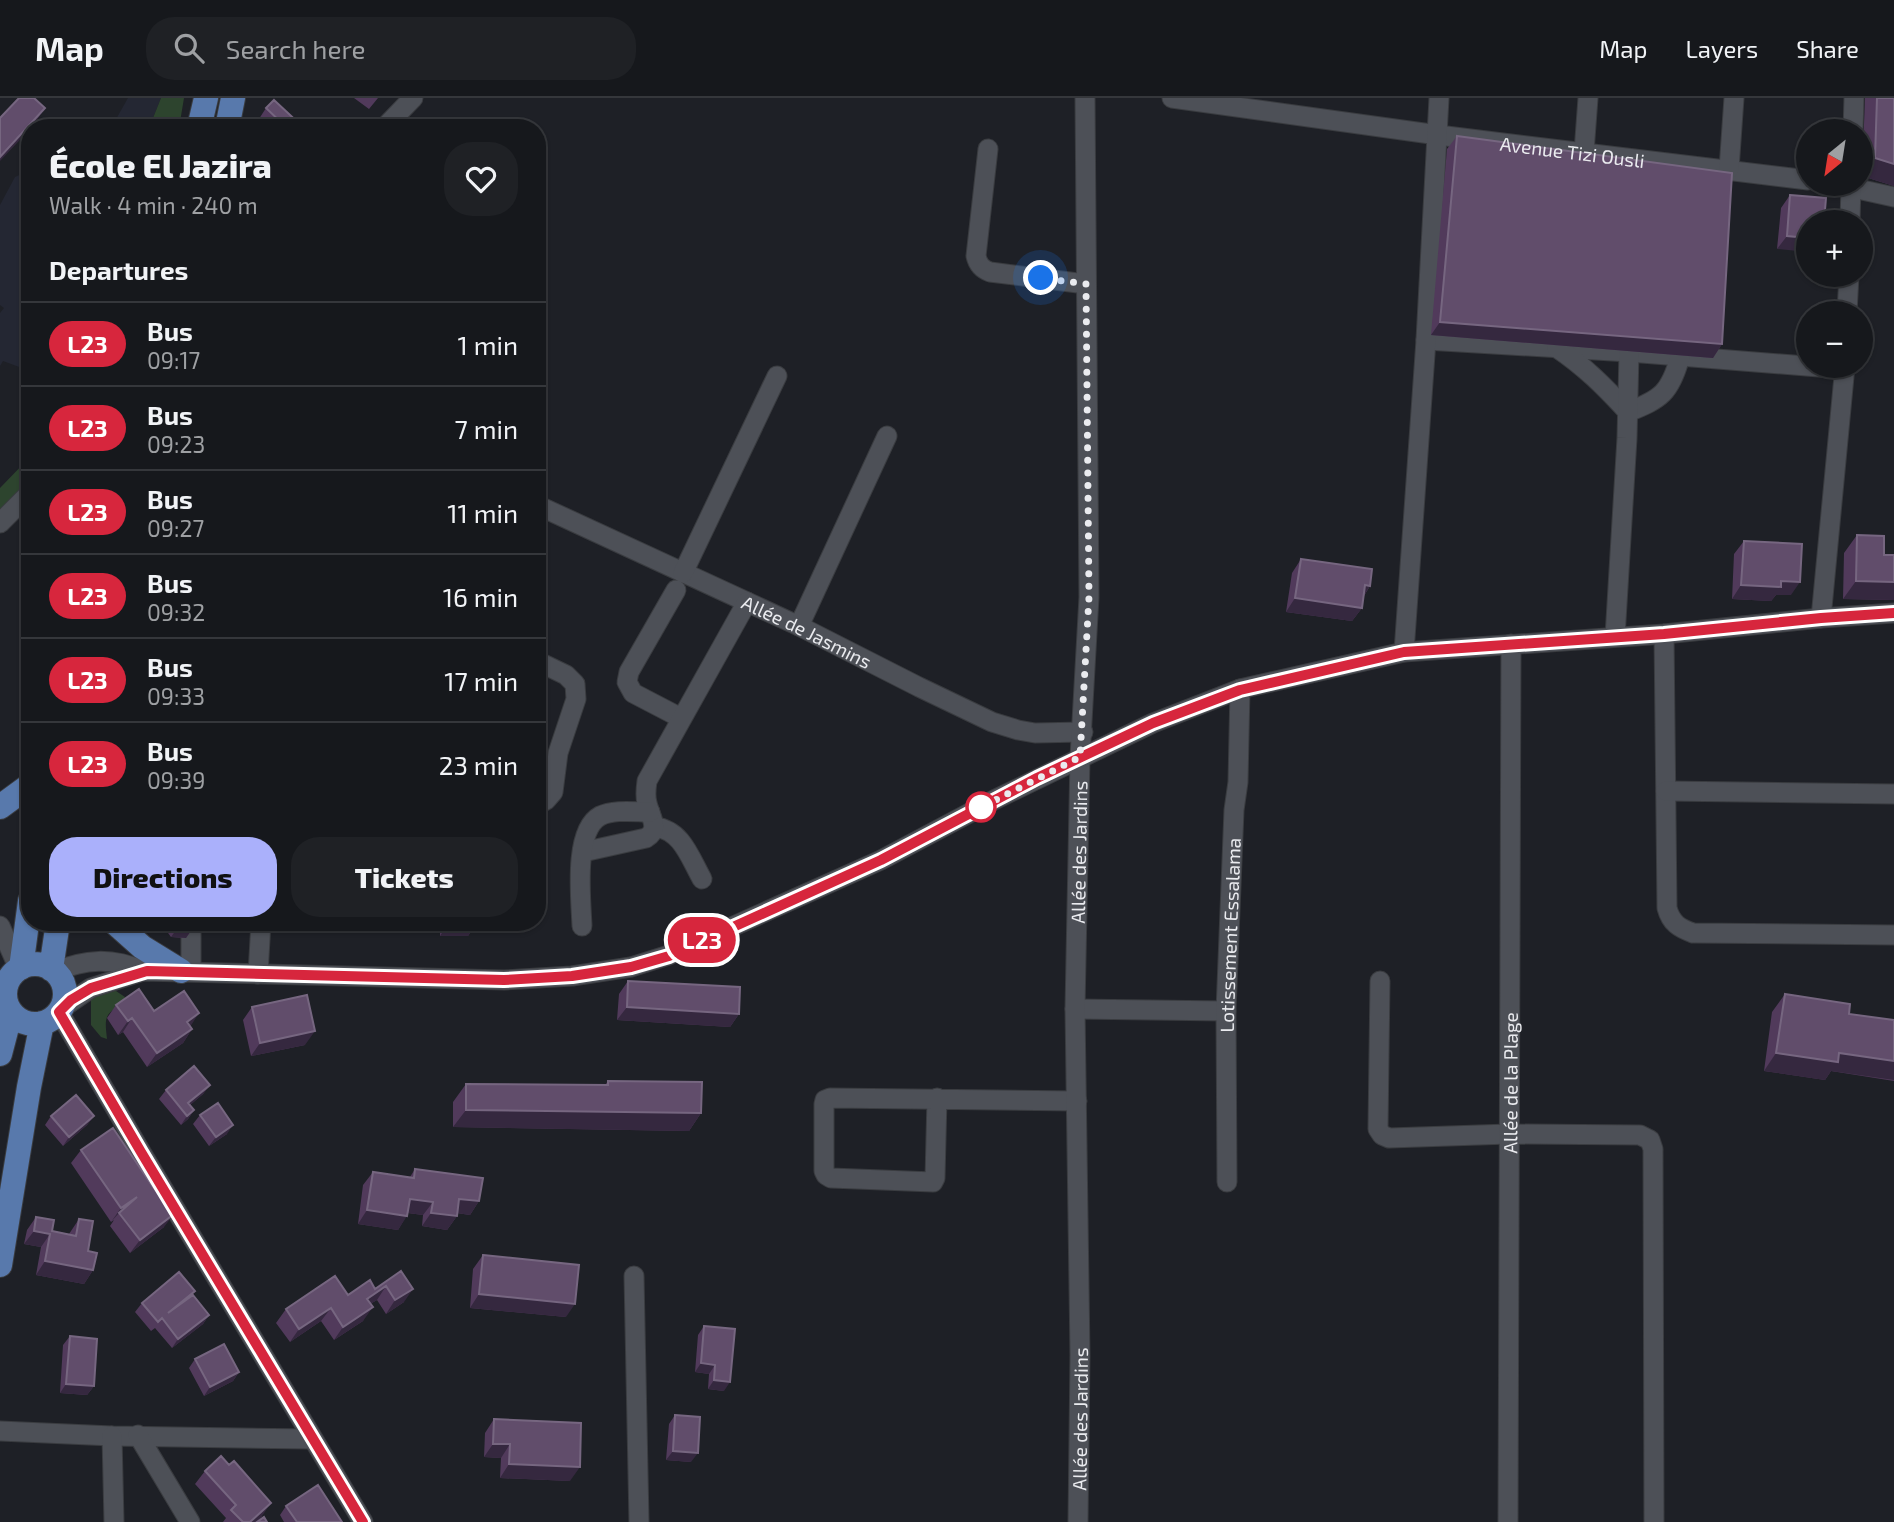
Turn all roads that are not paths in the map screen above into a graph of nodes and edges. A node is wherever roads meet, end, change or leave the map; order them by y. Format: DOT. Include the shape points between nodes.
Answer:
graph roads {
  1 [pos="206,98"];
  2 [pos="233,98"];
  3 [pos="414,98"];
  4 [pos="1085,98"];
  5 [pos="1172,98"];
  6 [pos="1439,98"];
  7 [pos="1588,98"];
  8 [pos="1734,98"];
  9 [pos="1854,98"];
  10 [pos="202,119"];
  11 [pos="228,119"];
  12 [pos="393,119"];
  13 [pos="1853,119"];
  14 [pos="1438,135"];
  15 [pos="988,149"];
  16 [pos="1584,152"];
  17 [pos="1729,169"];
  18 [pos="1796,178"];
  19 [pos="1873,192"];
  20 [pos="1894,197"];
  21 [pos="1086,284"];
  22 [pos="1426,340"];
  23 [pos="1557,348"];
  24 [pos="1629,352"];
  25 [pos="1680,357"];
  26 [pos="1796,364"];
  27 [pos="777,376"];
  28 [pos="1844,378"];
  29 [pos="1628,412"];
  30 [pos="887,436"];
  31 [pos="21,502"];
  32 [pos="546,510"];
  33 [pos="0,523"];
  34 [pos="680,581"];
  35 [pos="747,602"];
  36 [pos="1894,613"];
  37 [pos="1821,618"];
  38 [pos="799,626"];
  39 [pos="1664,634"];
  40 [pos="1615,637"];
  41 [pos="1511,644"];
  42 [pos="1404,652"];
  43 [pos="546,665"];
  44 [pos="1240,690"];
  45 [pos="681,718"];
  46 [pos="1083,732"];
  47 [pos="1080,757"];
  48 [pos="1667,791"];
  49 [pos="21,792"];
  50 [pos="1894,794"];
  51 [pos="546,800"];
  52 [pos="0,807"];
  53 [pos="652,820"];
  54 [pos="583,852"];
  55 [pos="702,879"];
  56 [pos="0,926"];
  57 [pos="582,926"];
  58 [pos="23,931"];
  59 [pos="57,931"];
  60 [pos="124,931"];
  61 [pos="190,931"];
  62 [pos="260,931"];
  63 [pos="1894,935"];
  64 [pos="53,970"];
  65 [pos="143,971"];
  66 [pos="186,971"];
  67 [pos="12,974"];
  68 [pos="258,974"];
  69 [pos="1380,981"];
  70 [pos="6,1007"];
  71 [pos="1075,1009"];
  72 [pos="1226,1011"];
  73 [pos="54,1015"];
  74 [pos="0,1054"];
  75 [pos="937,1098"];
  76 [pos="1077,1101"];
  77 [pos="1509,1134"];
  78 [pos="1227,1182"];
  79 [pos="0,1265"];
  80 [pos="634,1276"];
  81 [pos="0,1431"];
  82 [pos="138,1435"];
  83 [pos="112,1436"];
  84 [pos="311,1438"];
  85 [pos="114,1522"];
  86 [pos="190,1522"];
  87 [pos="363,1522"];
  88 [pos="639,1522"];
  89 [pos="1078,1522"];
  90 [pos="1508,1522"];
  91 [pos="1654,1522"];
  1 -- 10 [label="main road"];
  2 -- 11 [label="main road"];
  3 -- 12 [label="street"];
  4 -- 21 [label="street, Allée des Jardins"];
  5 -- 14 [label="street, Avenue Tizi Ousli"];
  6 -- 14 [label="street"];
  7 -- 16 [label="street"];
  8 -- 17 [label="street"];
  9 -- 13 [label="street"];
  14 -- 16 [label="street, Avenue Tizi Ousli"];
  14 -- 22 [label="street"];
  15 -- 21 [label="street" via="976,256 979,265 990,272"];
  16 -- 17 [label="street, Avenue Tizi Ousli"];
  17 -- 18 [label="street, Avenue Tizi Ousli"];
  19 -- 20 [label="street"];
  21 -- 46 [label="street, Allée des Jardins" via="1089,597"];
  22 -- 23 [label="street"];
  22 -- 42 [label="street"];
  23 -- 24 [label="street"];
  23 -- 29 [label="street" via="1598,379"];
  24 -- 25 [label="street"];
  24 -- 29 [label="street"];
  25 -- 26 [label="street"];
  25 -- 29 [label="street" via="1658,399"];
  27 -- 34 [label="street"];
  28 -- 37 [label="street"];
  29 -- 40 [label="street"];
  30 -- 38 [label="street"];
  31 -- 33 [label="street"];
  32 -- 34 [label="street, Allée de Jasmins"];
  34 -- 35 [label="street, Allée de Jasmins"];
  34 -- 45 [label="street" via="627,682 633,693"];
  35 -- 38 [label="street, Allée de Jasmins"];
  35 -- 45 [label="street"];
  36 -- 37 [label="street"];
  37 -- 39 [label="street"];
  38 -- 46 [label="street, Allée de Jasmins" via="992,722 1035,733"];
  39 -- 40 [label="street"];
  39 -- 48 [label="street"];
  40 -- 41 [label="street"];
  41 -- 42 [label="street"];
  41 -- 77 [label="street, Allée de la Plage"];
  42 -- 44 [label="street"];
  43 -- 51 [label="street" via="575,684 576,699 558,753 553,792"];
  44 -- 47 [label="street"];
  44 -- 72 [label="street, Lotissement Essalama"];
  45 -- 53 [label="street" via="647,781 646,802"];
  46 -- 47 [label="street, Allée des Jardins"];
  47 -- 68 [label="street" via="881,860 669,956 631,967 504,980"];
  47 -- 71 [label="street, Allée des Jardins"];
  48 -- 50 [label="street"];
  48 -- 63 [label="street" via="1667,908 1678,927 1693,933"];
  49 -- 52 [label="main road"];
  53 -- 54 [label="street" via="651,836"];
  53 -- 54 [label="street" via="610,813 597,818 585,834"];
  53 -- 55 [label="street" via="680,839"];
  54 -- 57 [label="street"];
  56 -- 67 [label="street"];
  58 -- 67 [label="main road"];
  59 -- 64 [label="main road"];
  60 -- 66 [label="main road" via="142,947"];
  61 -- 66 [label="street"];
  62 -- 68 [label="street"];
  64 -- 65 [label="street" via="103,961"];
  64 -- 67 [label="main road" via="36,964"];
  64 -- 73 [label="main road" via="65,998"];
  65 -- 66 [label="street"];
  65 -- 73 [label="street" via="91,988"];
  66 -- 68 [label="street"];
  67 -- 70 [label="main road" via="5,988"];
  69 -- 77 [label="street" via="1378,1129 1382,1135"];
  70 -- 73 [label="main road" via="25,1022"];
  70 -- 74 [label="main road"];
  71 -- 72 [label="street"];
  71 -- 76 [label="street, Allée des Jardins"];
  72 -- 78 [label="street, Lotissement Essalama"];
  73 -- 79 [label="main road" via="29,1087"];
  73 -- 84 [label="street"];
  75 -- 75 [label="street" via="825,1100 826,1175 933,1182"];
  75 -- 76 [label="street"];
  76 -- 89 [label="street, Allée des Jardins"];
  77 -- 90 [label="street, Allée de la Plage"];
  77 -- 91 [label="street" via="1640,1135 1650,1140"];
  80 -- 88 [label="street"];
  81 -- 83 [label="street"];
  82 -- 83 [label="street"];
  82 -- 84 [label="street"];
  82 -- 86 [label="street"];
  83 -- 85 [label="street"];
  84 -- 87 [label="street"];
}
